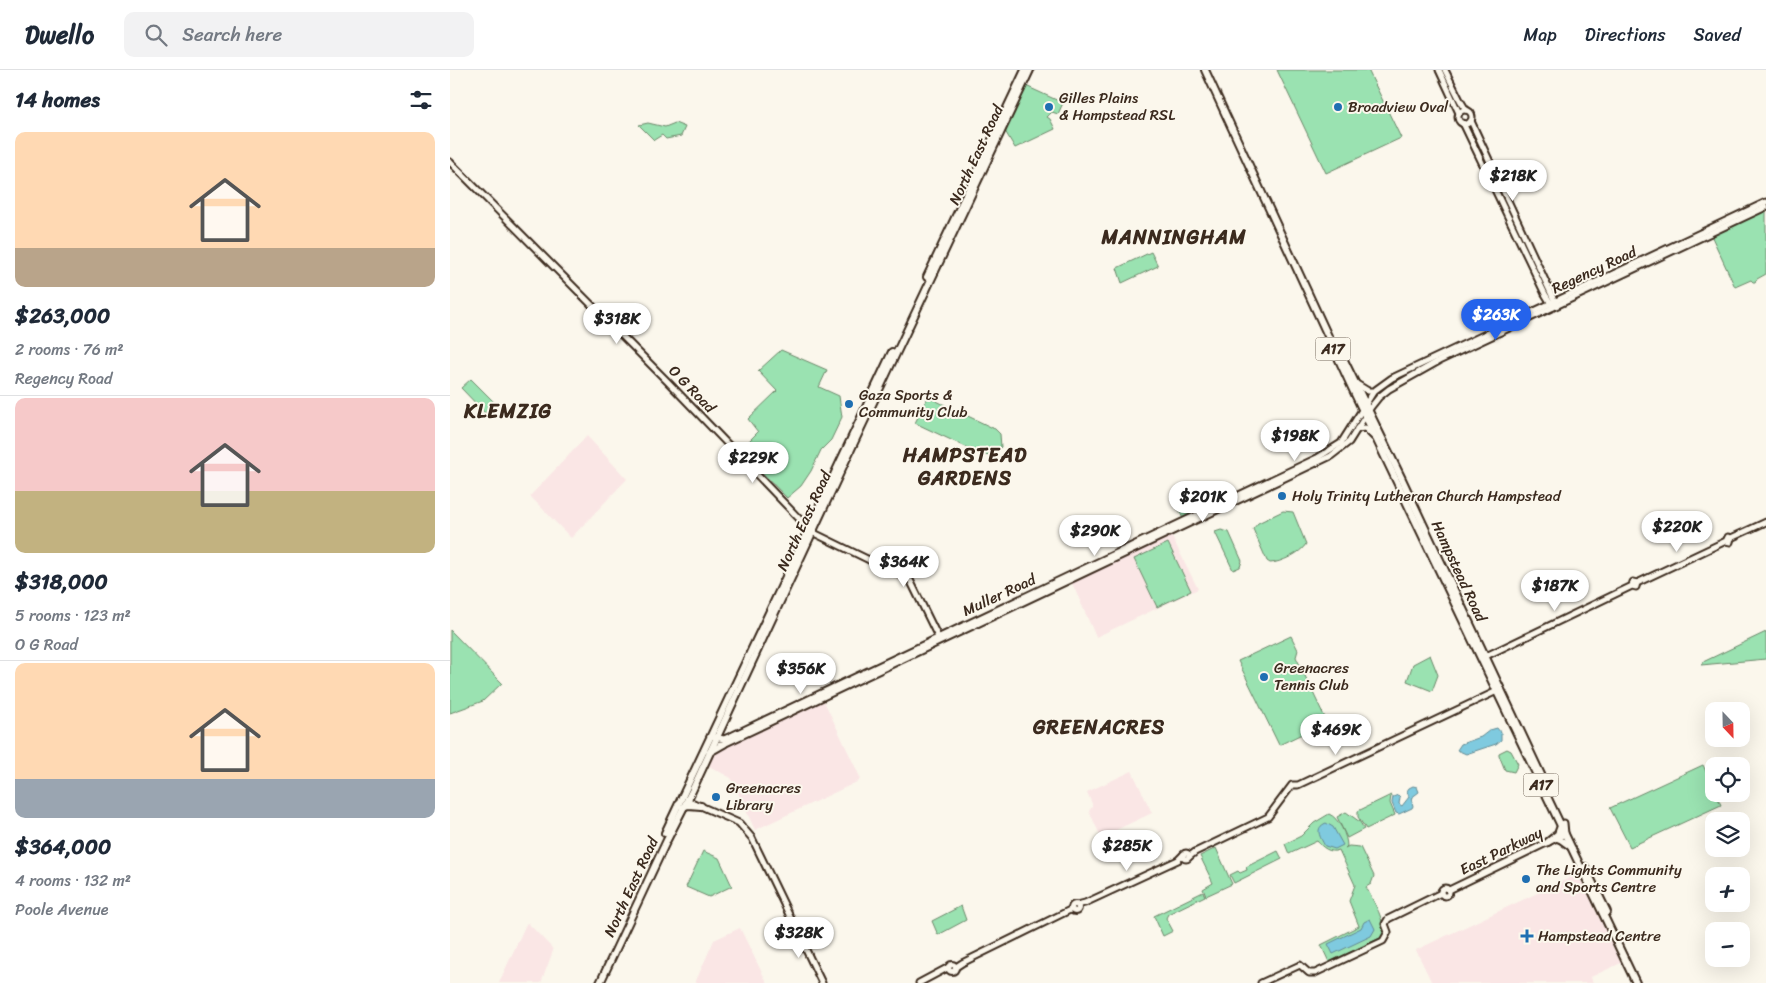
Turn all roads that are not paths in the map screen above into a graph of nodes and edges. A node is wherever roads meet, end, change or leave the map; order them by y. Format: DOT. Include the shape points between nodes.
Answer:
graph roads {
  1 [pos="1025,70"];
  2 [pos="1030,70"];
  3 [pos="1205,70"];
  4 [pos="1438,70"];
  5 [pos="1446,70"];
  6 [pos="1011,106"];
  7 [pos="1466,110"];
  8 [pos="1459,113"];
  9 [pos="1470,121"];
  10 [pos="1463,124"];
  11 [pos="450,162"];
  12 [pos="1766,202"];
  13 [pos="1766,207"];
  14 [pos="1554,305"];
  15 [pos="1317,309"];
  16 [pos="1355,383"];
  17 [pos="1374,391"];
  18 [pos="1365,411"];
  19 [pos="1357,429"];
  20 [pos="1378,441"];
  21 [pos="1399,478"];
  22 [pos="1766,522"];
  23 [pos="810,531"];
  24 [pos="939,640"];
  25 [pos="1484,657"];
  26 [pos="1499,690"];
  27 [pos="760,724"];
  28 [pos="712,739"];
  29 [pos="724,744"];
  30 [pos="708,755"];
  31 [pos="692,791"];
  32 [pos="684,799"];
  33 [pos="701,806"];
  34 [pos="683,807"];
  35 [pos="1562,825"];
  36 [pos="1565,834"];
  37 [pos="1556,838"];
  38 [pos="664,841"];
  39 [pos="1548,842"];
  40 [pos="1573,849"];
  41 [pos="620,935"];
  42 [pos="1625,957"];
  43 [pos="595,983"];
  44 [pos="600,983"];
  45 [pos="822,983"];
  46 [pos="918,983"];
  47 [pos="1261,983"];
  48 [pos="1636,983"];
  49 [pos="1640,983"];
  1 -- 6 [label="highway, North East Road"];
  2 -- 6 [label="highway, North East Road"];
  3 -- 15 [label="highway, Hampstead Road / A17"];
  4 -- 8 [label="main road"];
  5 -- 7 [label="main road"];
  6 -- 23 [label="highway, North East Road"];
  7 -- 8 [label="main road"];
  7 -- 9 [label="main road" via="1472,114"];
  8 -- 10 [label="main road" via="1458,118"];
  9 -- 10 [label="main road"];
  9 -- 14 [label="main road"];
  10 -- 14 [label="main road"];
  11 -- 23 [label="main road, O G Road"];
  12 -- 14 [label="main road, Regency Road"];
  13 -- 14 [label="main road, Regency Road"];
  14 -- 17 [label="main road, Regency Road" via="1392,378"];
  14 -- 18 [label="main road, Regency Road" via="1439,361 1379,397"];
  15 -- 16 [label="highway, Hampstead Road / A17"];
  15 -- 18 [label="highway, Hampstead Road / A17"];
  16 -- 17 [label="main road"];
  16 -- 18 [label="highway, Hampstead Road / A17"];
  17 -- 18 [label="main road, Regency Road"];
  18 -- 19 [label="main road, Muller Road"];
  18 -- 20 [label="highway, Hampstead Road / A17"];
  18 -- 21 [label="highway, Hampstead Road / A17"];
  18 -- 24 [label="main road, Muller Road" via="1340,443 1324,455"];
  19 -- 20 [label="main road" via="1366,429"];
  19 -- 24 [label="main road, Muller Road" via="1349,442 1326,458"];
  20 -- 21 [label="highway, Hampstead Road / A17"];
  21 -- 25 [label="highway, Hampstead Road / A17"];
  22 -- 25 [label="main road"];
  23 -- 24 [label="main road" via="910,580"];
  23 -- 28 [label="highway, North East Road"];
  24 -- 27 [label="main road, Muller Road"];
  25 -- 26 [label="highway, Hampstead Road / A17"];
  26 -- 35 [label="highway, Hampstead Road / A17"];
  26 -- 46 [label="main road" via="1298,785 1292,785 1268,817"];
  27 -- 28 [label="main road, Muller Road" via="724,739"];
  27 -- 29 [label="main road, Muller Road"];
  28 -- 29 [label="main road"];
  28 -- 30 [label="highway, North East Road"];
  28 -- 32 [label="highway, North East Road"];
  29 -- 30 [label="highway"];
  30 -- 31 [label="highway, North East Road"];
  31 -- 32 [label="highway, North East Road"];
  31 -- 33 [label="main road"];
  32 -- 33 [label="main road"];
  32 -- 34 [label="highway, North East Road"];
  32 -- 38 [label="highway, North East Road"];
  33 -- 34 [label="highway"];
  33 -- 45 [label="main road" via="739,823 752,838"];
  34 -- 38 [label="highway, North East Road"];
  35 -- 36 [label="highway, Hampstead Road / A17"];
  35 -- 39 [label="highway" via="1558,834"];
  35 -- 40 [label="highway, Hampstead Road / A17"];
  36 -- 37 [label="main road, East Parkway"];
  36 -- 40 [label="highway, Hampstead Road / A17"];
  37 -- 39 [label="main road, East Parkway"];
  37 -- 40 [label="main road"];
  38 -- 41 [label="highway, North East Road"];
  39 -- 47 [label="main road, East Parkway" via="1449,890 1447,895 1442,893 1388,918 1385,924 1388,932 1383,941 1315,972 1310,973 1300,965"];
  40 -- 42 [label="highway, Hampstead Road / A17"];
  41 -- 43 [label="highway, North East Road"];
  41 -- 44 [label="highway, North East Road"];
  42 -- 48 [label="highway, Hampstead Road / A17"];
  42 -- 49 [label="highway, Hampstead Road / A17"];
}
